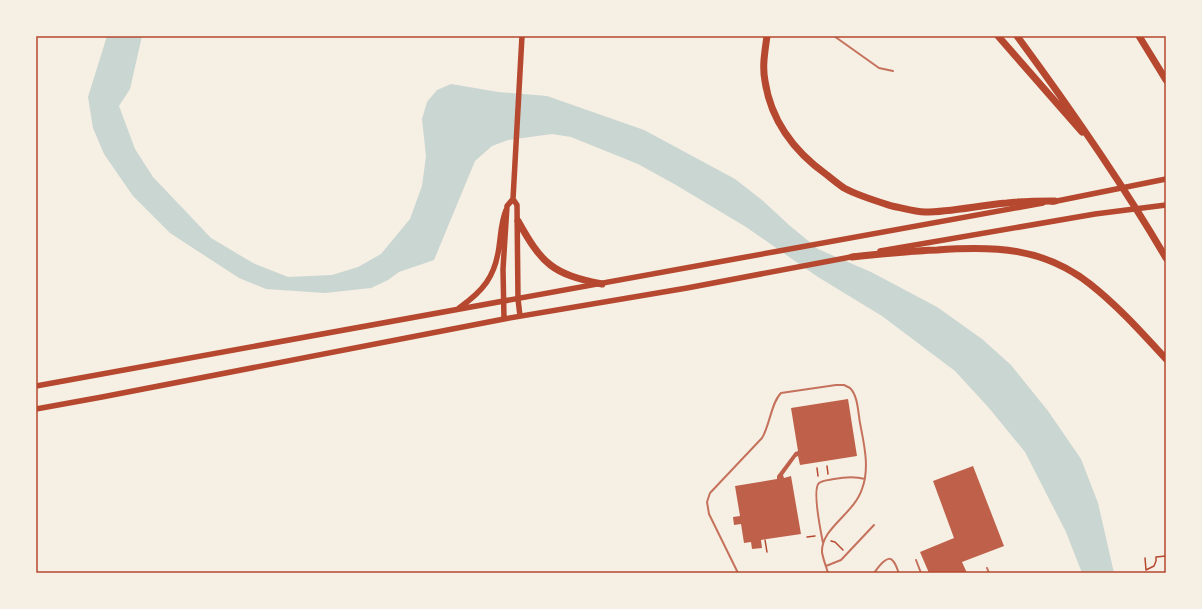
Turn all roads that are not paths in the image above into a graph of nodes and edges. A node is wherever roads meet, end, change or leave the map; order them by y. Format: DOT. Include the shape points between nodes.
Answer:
graph roads {
  1 [pos="522,36"];
  2 [pos="767,36"];
  3 [pos="834,36"];
  4 [pos="998,36"];
  5 [pos="1017,36"];
  6 [pos="1139,36"];
  7 [pos="894,72"];
  8 [pos="1166,80"];
  9 [pos="1101,155"];
  10 [pos="1166,179"];
  11 [pos="513,199"];
  12 [pos="1055,201"];
  13 [pos="1166,205"];
  14 [pos="507,206"];
  15 [pos="518,221"];
  16 [pos="901,250"];
  17 [pos="852,257"];
  18 [pos="1166,258"];
  19 [pos="602,284"];
  20 [pos="518,299"];
  21 [pos="503,302"];
  22 [pos="457,309"];
  23 [pos="520,316"];
  24 [pos="504,319"];
  25 [pos="1166,359"];
  26 [pos="36,386"];
  27 [pos="36,408"];
  28 [pos="865,479"];
  29 [pos="874,526"];
  30 [pos="823,545"];
  31 [pos="916,560"];
  32 [pos="826,566"];
  33 [pos="987,568"];
  34 [pos="738,573"];
  35 [pos="827,573"];
  36 [pos="874,573"];
  37 [pos="899,573"];
  38 [pos="921,573"];
  39 [pos="989,573"];
  1 -- 11 [label="main road"];
  2 -- 12 [label="highway" via="763,59 771,107 800,153 842,187 878,202 924,212 1007,202"];
  3 -- 7 [label="lane" via="879,68"];
  4 -- 9 [label="highway"];
  5 -- 9 [label="highway"];
  6 -- 8 [label="highway"];
  9 -- 18 [label="highway"];
  10 -- 12 [label="main road"];
  11 -- 14 [label="main road"];
  11 -- 15 [label="main road" via="517,205"];
  12 -- 19 [label="main road"];
  13 -- 16 [label="main road" via="1095,214"];
  14 -- 21 [label="main road"];
  14 -- 22 [label="main road" via="502,220 497,260 490,277 481,291"];
  15 -- 19 [label="highway" via="537,253 558,271"];
  15 -- 20 [label="main road"];
  16 -- 17 [label="highway"];
  16 -- 25 [label="highway" via="995,248 1020,252 1054,263 1090,284"];
  17 -- 23 [label="main road"];
  19 -- 20 [label="main road"];
  20 -- 21 [label="main road"];
  20 -- 23 [label="main road"];
  21 -- 22 [label="main road"];
  21 -- 24 [label="main road"];
  22 -- 26 [label="main road"];
  23 -- 24 [label="main road"];
  24 -- 27 [label="main road"];
  28 -- 30 [label="lane" via="854,505 829,532"];
  28 -- 30 [label="lane" via="849,476 819,483 816,495"];
  28 -- 34 [label="lane" via="865,447 856,397 852,390 844,385 836,385 781,393 762,438 712,489 708,497 709,514"];
  29 -- 32 [label="lane" via="838,562"];
  30 -- 32 [label="lane"];
  31 -- 38 [label="lane"];
  32 -- 35 [label="lane"];
  33 -- 39 [label="lane"];
  36 -- 37 [label="lane" via="890,558 893,559"];
}
